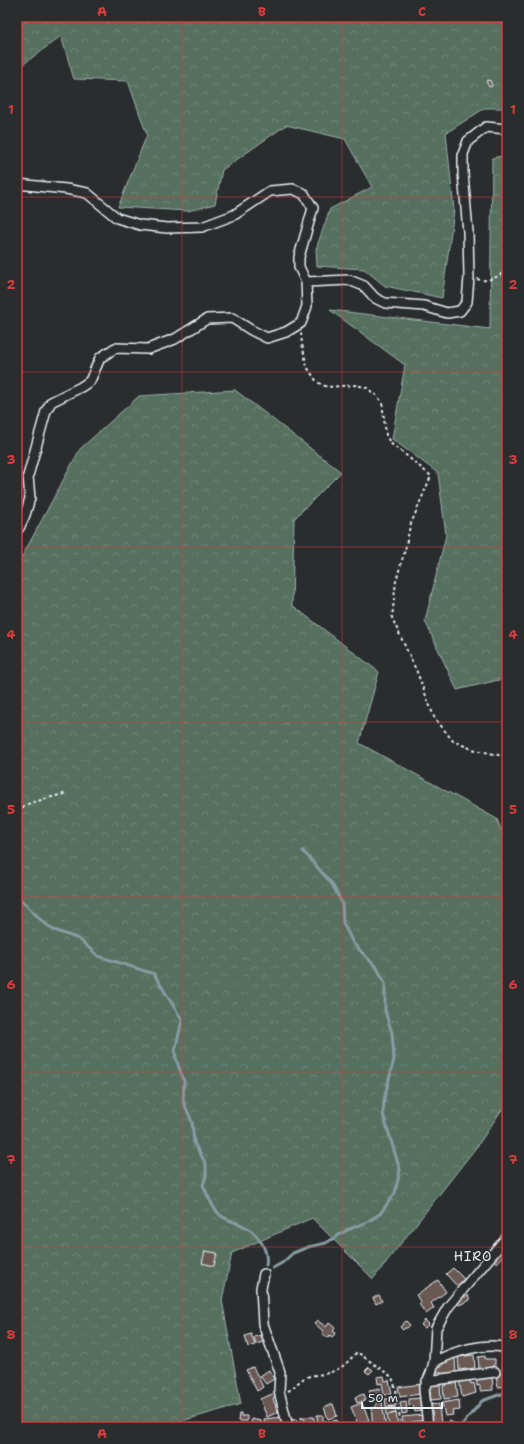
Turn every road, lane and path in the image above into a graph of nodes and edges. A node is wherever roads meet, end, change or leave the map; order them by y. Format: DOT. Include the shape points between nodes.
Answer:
graph roads {
  1 [pos="507,129"];
  2 [pos="17,184"];
  3 [pos="507,270"];
  4 [pos="469,277"];
  5 [pos="306,282"];
  6 [pos="301,323"];
  7 [pos="17,529"];
  8 [pos="507,757"];
  9 [pos="67,793"];
  10 [pos="17,811"];
  11 [pos="507,1237"];
  12 [pos="264,1274"];
  13 [pos="507,1348"];
  14 [pos="434,1362"];
  15 [pos="495,1372"];
  16 [pos="427,1381"];
  17 [pos="279,1391"];
  18 [pos="429,1426"];
  19 [pos="288,1427"];
  20 [pos="401,1427"];
  21 [pos="415,1427"];
  1 -- 4 [label="street" via="486,127 468,141 463,154"];
  2 -- 5 [label="street" via="66,188 87,193 117,218 167,228 202,227 234,215 270,190 293,189 304,194 313,208 299,257 299,267"];
  3 -- 4 [label="path" via="497,278 481,281"];
  4 -- 5 [label="street" via="467,302 460,311 447,313 424,306 385,303 375,298 364,286 350,280"];
  5 -- 6 [label="street" via="307,306"];
  6 -- 7 [label="street" via="286,332 267,338 232,318 207,319 176,340 148,349 115,348 100,358 90,381 51,402 46,412 28,476 30,498"];
  6 -- 8 [label="path" via="307,367 317,382 327,387 357,385 367,388 377,396 382,402 386,436 390,443 431,476 410,526 396,581 392,618 434,717 453,741 472,749"];
  9 -- 10 [label="path" via="30,803"];
  11 -- 14 [label="street" via="448,1307 436,1328"];
  12 -- 17 [label="street" via="261,1288 263,1324 280,1372"];
  13 -- 14 [label="street" via="497,1346 457,1351"];
  14 -- 16 [label="street"];
  15 -- 16 [label="street"];
  16 -- 18 [label="street" via="424,1389"];
  17 -- 19 [label="street"];
  17 -- 20 [label="path" via="286,1392 306,1377 329,1373 344,1366 357,1352 392,1377"];
  18 -- 21 [label="street"];
}
